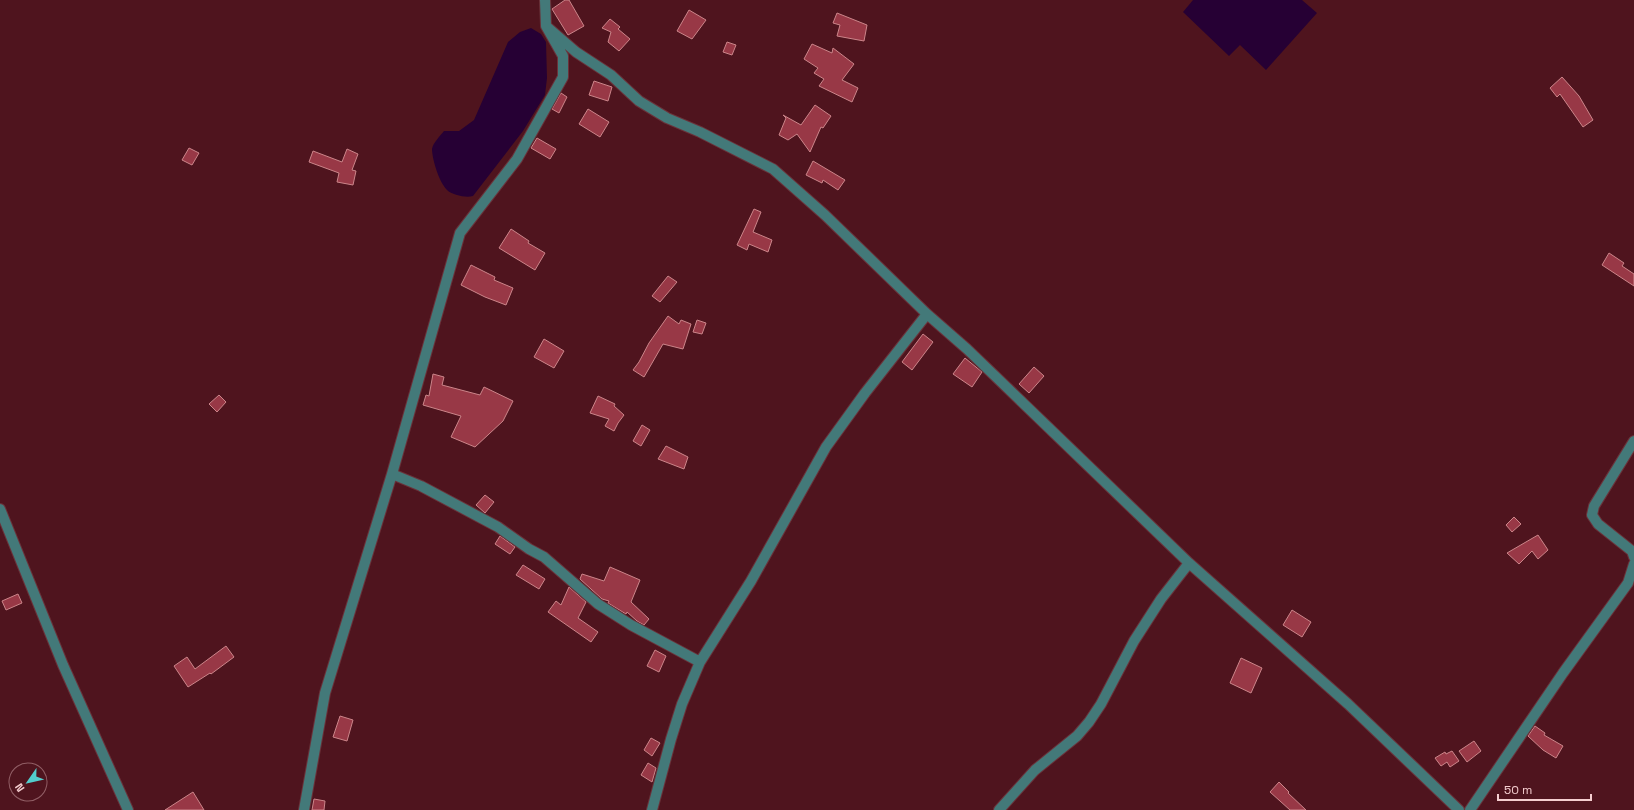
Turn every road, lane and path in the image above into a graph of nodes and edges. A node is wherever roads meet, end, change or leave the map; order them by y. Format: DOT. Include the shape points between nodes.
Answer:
graph roads {
  1 [pos="544,0"];
  2 [pos="546,26"];
  3 [pos="928,314"];
  4 [pos="1634,441"];
  5 [pos="392,474"];
  6 [pos="0,509"];
  7 [pos="1634,557"];
  8 [pos="1189,563"];
  9 [pos="1634,564"];
  10 [pos="700,662"];
  11 [pos="128,810"];
  12 [pos="304,810"];
  13 [pos="652,810"];
  14 [pos="999,810"];
  15 [pos="1460,810"];
  16 [pos="1470,810"];
  1 -- 2 [label="street"];
  2 -- 3 [label="street" via="576,52 667,118 773,169"];
  2 -- 5 [label="street" via="563,56 564,77 517,159 460,233"];
  3 -- 8 [label="street"];
  3 -- 10 [label="street" via="826,447 751,581"];
  4 -- 7 [label="street" via="1594,506 1592,515 1598,524 1632,551"];
  5 -- 10 [label="street" via="421,486 498,527 544,557 598,604"];
  5 -- 12 [label="street" via="325,693"];
  6 -- 11 [label="street" via="63,665"];
  8 -- 14 [label="street" via="1161,599 1134,641 1089,722 1077,736 1036,770"];
  8 -- 15 [label="street" via="1348,704"];
  9 -- 16 [label="street" via="1628,583"];
  10 -- 13 [label="street" via="682,704"];
}
